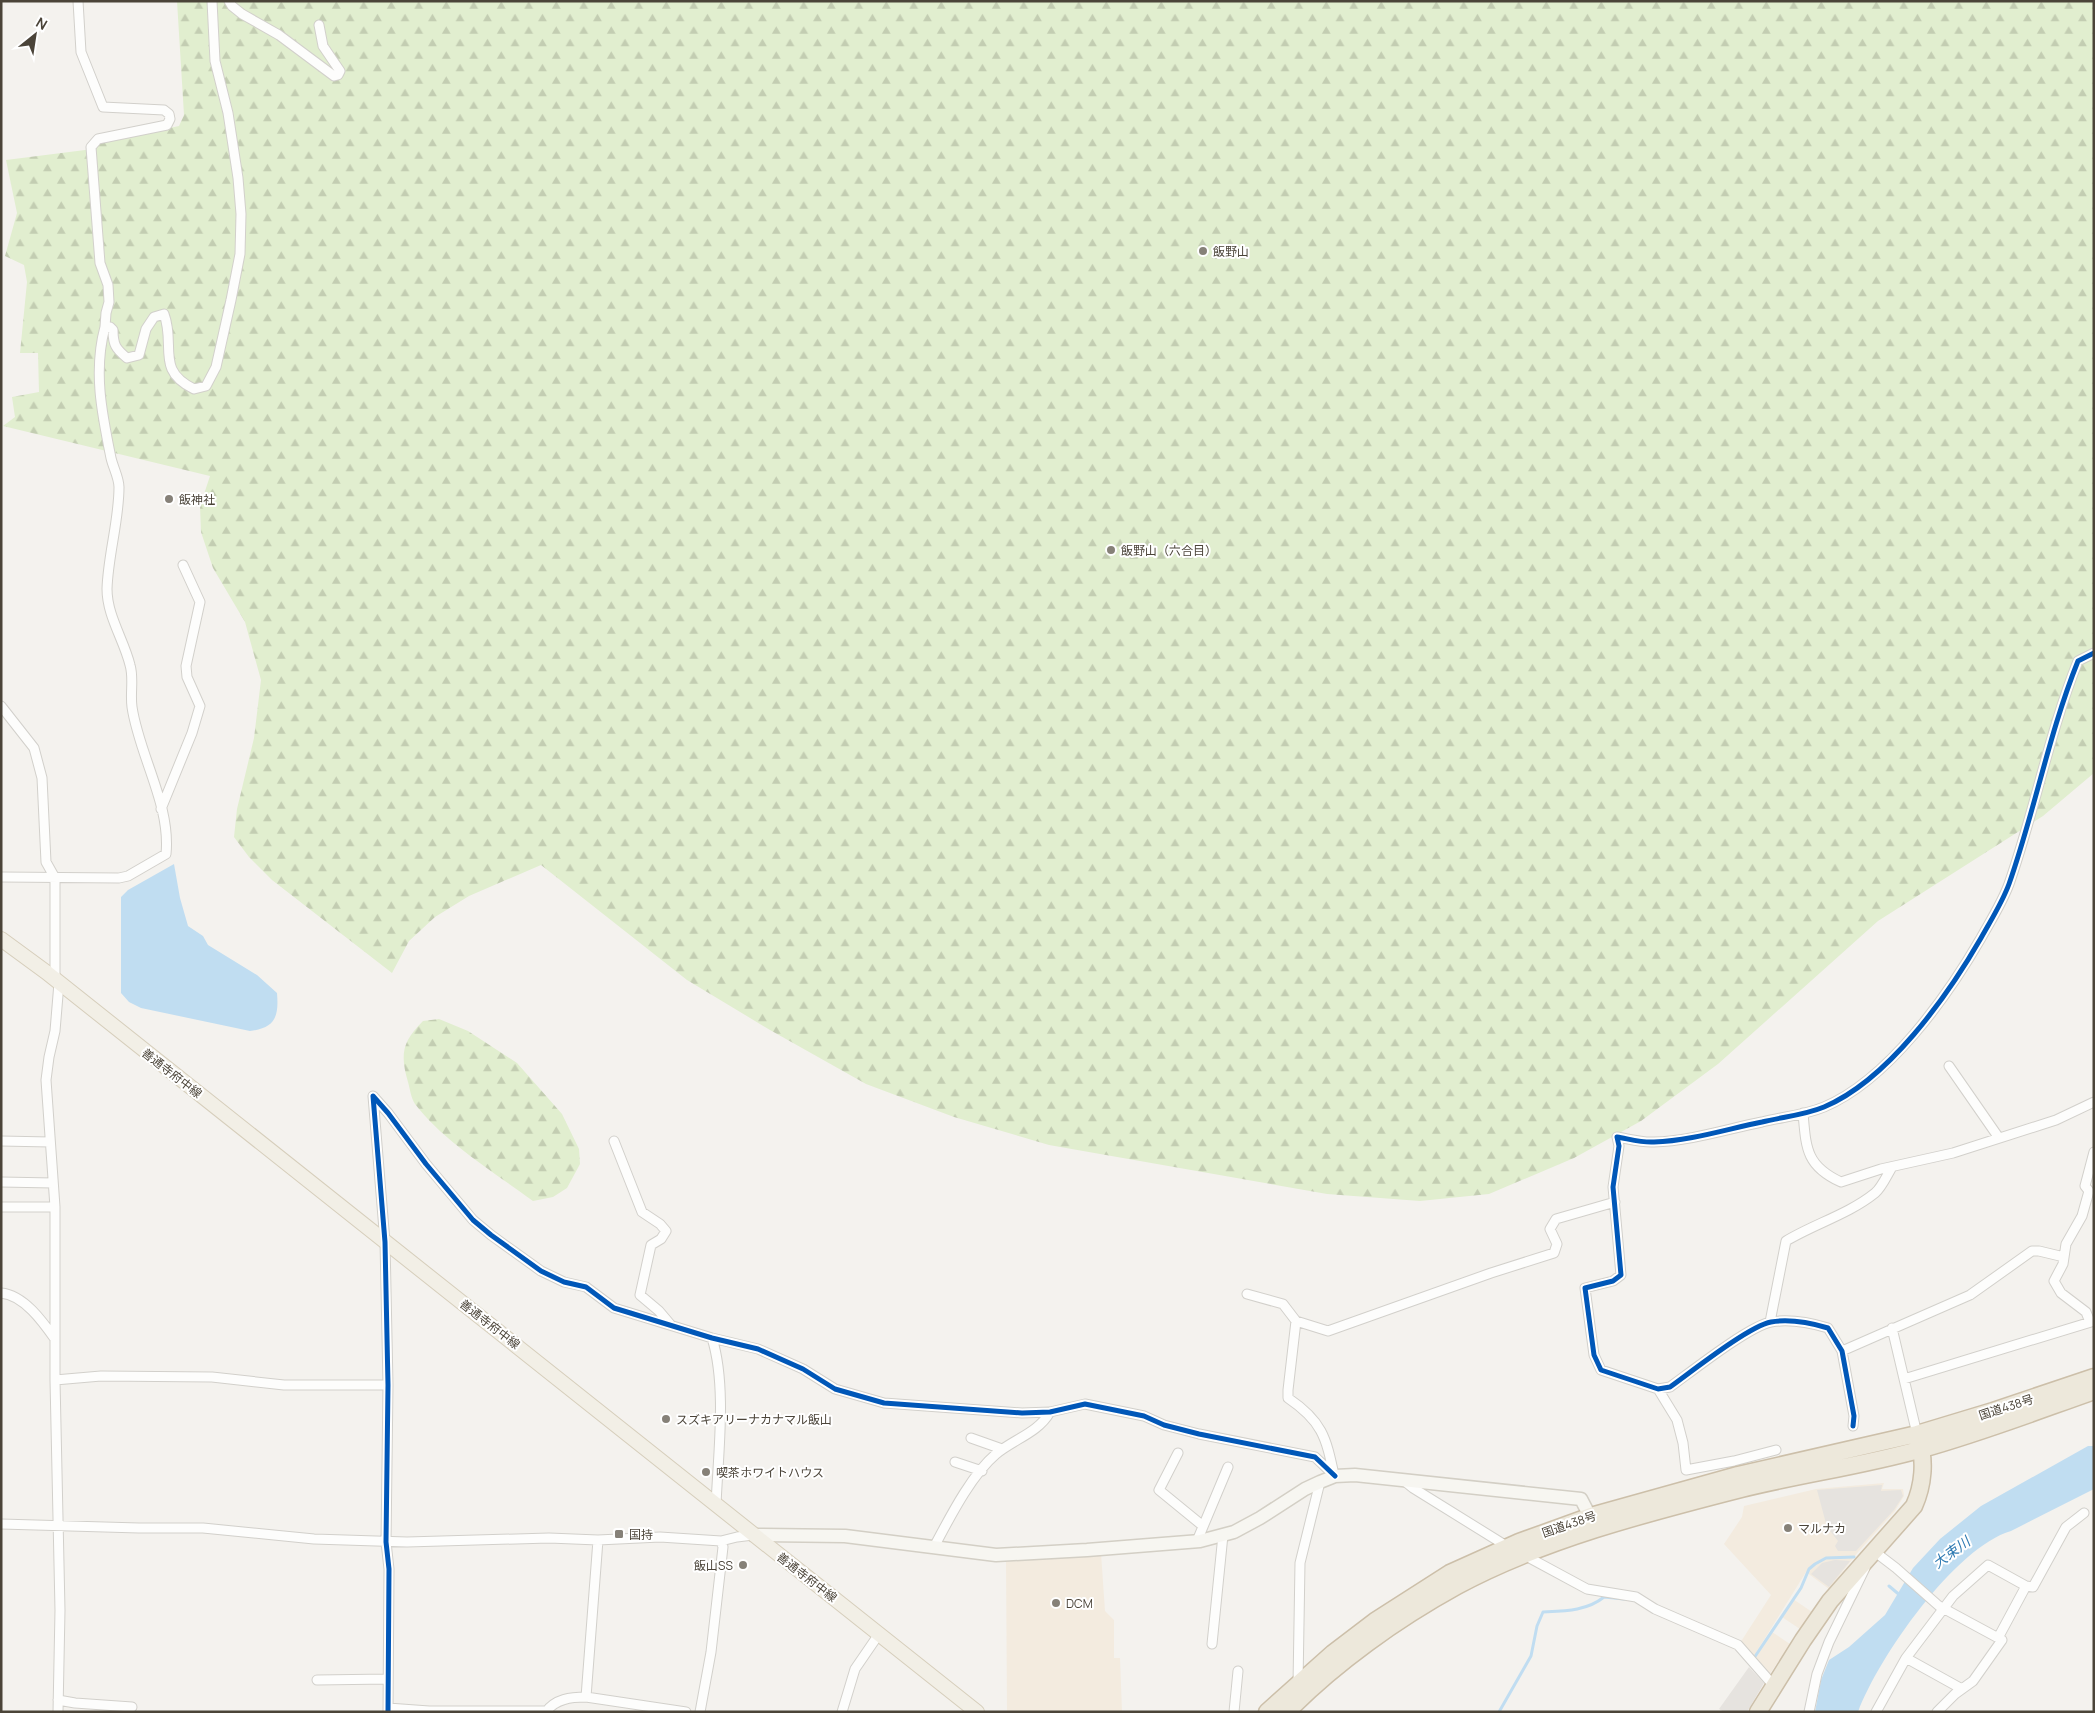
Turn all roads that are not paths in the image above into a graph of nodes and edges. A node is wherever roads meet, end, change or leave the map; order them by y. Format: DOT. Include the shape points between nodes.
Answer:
graph roads {
  1 [pos="78,1"];
  2 [pos="212,1"];
  3 [pos="229,1"];
  4 [pos="319,25"];
  5 [pos="106,327"];
  6 [pos="183,565"];
  7 [pos="2094,653"];
  8 [pos="1,706"];
  9 [pos="161,809"];
  10 [pos="1,877"];
  11 [pos="55,878"];
  12 [pos="1,939"];
  13 [pos="57,981"];
  14 [pos="1949,1066"];
  15 [pos="2094,1102"];
  16 [pos="1803,1113"];
  17 [pos="2000,1138"];
  18 [pos="1,1141"];
  19 [pos="614,1141"];
  20 [pos="50,1142"];
  21 [pos="2094,1152"];
  22 [pos="1892,1167"];
  23 [pos="1,1182"];
  24 [pos="53,1183"];
  25 [pos="1615,1202"];
  26 [pos="1,1207"];
  27 [pos="55,1207"];
  28 [pos="385,1242"];
  29 [pos="2064,1257"];
  30 [pos="1,1293"];
  31 [pos="1247,1294"];
  32 [pos="1296,1321"];
  33 [pos="2092,1321"];
  34 [pos="1770,1322"];
  35 [pos="670,1324"];
  36 [pos="1892,1328"];
  37 [pos="712,1338"];
  38 [pos="55,1339"];
  39 [pos="1842,1351"];
  40 [pos="2094,1377"];
  41 [pos="1904,1379"];
  42 [pos="55,1380"];
  43 [pos="388,1385"];
  44 [pos="1658,1389"];
  45 [pos="2094,1391"];
  46 [pos="1050,1412"];
  47 [pos="1853,1426"];
  48 [pos="971,1438"];
  49 [pos="1919,1442"];
  50 [pos="1002,1449"];
  51 [pos="1776,1450"];
  52 [pos="1178,1453"];
  53 [pos="955,1462"];
  54 [pos="1228,1467"];
  55 [pos="982,1471"];
  56 [pos="1738,1475"];
  57 [pos="1335,1476"];
  58 [pos="1402,1480"];
  59 [pos="1320,1482"];
  60 [pos="716,1505"];
  61 [pos="2084,1513"];
  62 [pos="1594,1523"];
  63 [pos="1,1524"];
  64 [pos="59,1525"];
  65 [pos="1203,1526"];
  66 [pos="753,1535"];
  67 [pos="1223,1535"];
  68 [pos="598,1540"];
  69 [pos="721,1541"];
  70 [pos="1197,1541"];
  71 [pos="386,1542"];
  72 [pos="934,1547"];
  73 [pos="1508,1547"];
  74 [pos="1873,1551"];
  75 [pos="1524,1555"];
  76 [pos="2026,1586"];
  77 [pos="1941,1607"];
  78 [pos="879,1634"];
  79 [pos="1998,1638"];
  80 [pos="1212,1644"];
  81 [pos="1906,1658"];
  82 [pos="1238,1671"];
  83 [pos="388,1679"];
  84 [pos="317,1680"];
  85 [pos="1298,1684"];
  86 [pos="1774,1686"];
  87 [pos="1962,1689"];
  88 [pos="586,1697"];
  89 [pos="58,1700"];
  90 [pos="132,1707"];
  91 [pos="1294,1708"];
  92 [pos="388,1710"];
  93 [pos="546,1711"];
  94 [pos="1877,1711"];
  95 [pos="58,1712"];
  96 [pos="686,1712"];
  97 [pos="700,1712"];
  98 [pos="842,1712"];
  99 [pos="977,1712"];
  100 [pos="1234,1712"];
  101 [pos="1268,1712"];
  102 [pos="1758,1712"];
  103 [pos="1809,1712"];
  104 [pos="1937,1712"];
  1 -- 5 [label="street" via="82,52 103,107 164,110 170,119 167,125 98,139 91,147 100,263 108,285"];
  2 -- 5 [label="street" via="215,61 228,113 241,214 240,254 216,367 206,386 194,389 180,383 168,359 168,326 164,314 154,317 146,329 139,355 127,358 113,345 113,330"];
  3 -- 4 [label="street" via="242,14 279,35 334,76 340,71 323,46"];
  5 -- 9 [label="street" via="99,352 98,378 119,486 107,590 118,635 131,668 132,707"];
  6 -- 9 [label="street" via="200,602 186,666 187,677 200,706"];
  7 -- 16 [label="street" via="2078,661 2063,699 2008,886 1963,970 1913,1035 1884,1066 1856,1089 1824,1107"];
  8 -- 11 [label="street" via="34,748 44,793 46,862"];
  9 -- 11 [label="street" via="168,838 166,854 119,878"];
  10 -- 11 [label="street"];
  11 -- 13 [label="street"];
  12 -- 13 [label="main road, 善通寺府中線"];
  13 -- 20 [label="street" via="55,1031 46,1080"];
  13 -- 28 [label="main road, 善通寺府中線"];
  14 -- 17 [label="street"];
  15 -- 17 [label="street" via="2056,1120"];
  16 -- 22 [label="street" via="1808,1151 1825,1175 1841,1182"];
  16 -- 25 [label="street" via="1668,1141 1617,1137"];
  17 -- 22 [label="street"];
  18 -- 20 [label="street"];
  19 -- 35 [label="street" via="642,1212 666,1231 652,1245 640,1295"];
  20 -- 24 [label="street"];
  21 -- 29 [label="street" via="2085,1186 2089,1191 2082,1216 2066,1244"];
  22 -- 34 [label="street" via="1876,1192 1786,1241"];
  23 -- 24 [label="street"];
  24 -- 27 [label="street"];
  25 -- 32 [label="street" via="1556,1219 1550,1229 1557,1244 1554,1253 1328,1331"];
  25 -- 44 [label="street" via="1621,1274 1613,1281 1584,1288 1594,1355 1601,1370"];
  26 -- 27 [label="street"];
  27 -- 38 [label="street"];
  28 -- 35 [label="street" via="373,1096 467,1213 491,1235 541,1271 586,1288 614,1308"];
  28 -- 43 [label="street"];
  28 -- 60 [label="main road, 善通寺府中線"];
  29 -- 33 [label="street" via="2054,1281"];
  29 -- 36 [label="street" via="2032,1251 1970,1294"];
  30 -- 38 [label="street" via="9,1294 30,1310"];
  31 -- 32 [label="street" via="1282,1304"];
  32 -- 57 [label="street" via="1288,1398 1306,1411 1321,1429"];
  33 -- 41 [label="street"];
  34 -- 39 [label="street" via="1815,1324 1828,1328"];
  34 -- 44 [label="street" via="1670,1387"];
  35 -- 37 [label="street"];
  36 -- 39 [label="street"];
  36 -- 41 [label="street"];
  37 -- 46 [label="street" via="758,1349 803,1369 835,1389 884,1402 1022,1413"];
  37 -- 60 [label="street" via="717,1353 720,1421"];
  38 -- 42 [label="street"];
  39 -- 47 [label="street"];
  40 -- 49 [label="highway, 国道438号" via="1993,1411"];
  41 -- 49 [label="street"];
  42 -- 43 [label="street" via="101,1376 212,1377 284,1385"];
  42 -- 64 [label="street"];
  43 -- 71 [label="street"];
  44 -- 56 [label="street" via="1677,1420 1686,1470"];
  45 -- 49 [label="highway, 国道438号"];
  46 -- 50 [label="street" via="1044,1423"];
  46 -- 57 [label="street" via="1085,1404 1114,1409 1199,1434 1315,1458"];
  48 -- 50 [label="street"];
  49 -- 56 [label="highway, 国道438号"];
  49 -- 74 [label="highway" via="1922,1472 1919,1495 1907,1516"];
  50 -- 55 [label="street"];
  51 -- 56 [label="street"];
  52 -- 65 [label="street" via="1159,1490"];
  53 -- 55 [label="street"];
  54 -- 65 [label="street"];
  55 -- 72 [label="street" via="958,1504"];
  56 -- 62 [label="highway, 国道438号"];
  57 -- 58 [label="street"];
  57 -- 59 [label="street"];
  58 -- 62 [label="street" via="1581,1499"];
  58 -- 73 [label="street"];
  59 -- 67 [label="street" via="1260,1518"];
  59 -- 85 [label="street" via="1300,1563"];
  60 -- 66 [label="main road, 善通寺府中線"];
  61 -- 76 [label="street" via="2066,1527 2033,1587"];
  62 -- 73 [label="highway, 国道438号"];
  62 -- 75 [label="highway, 国道438号"];
  63 -- 64 [label="street"];
  64 -- 71 [label="street" via="203,1528 314,1539"];
  64 -- 89 [label="street"];
  65 -- 70 [label="street"];
  66 -- 69 [label="street"];
  66 -- 72 [label="street" via="845,1536"];
  66 -- 78 [label="main road, 善通寺府中線"];
  67 -- 70 [label="street"];
  67 -- 80 [label="street"];
  68 -- 69 [label="street" via="660,1537"];
  68 -- 71 [label="street"];
  68 -- 88 [label="street"];
  69 -- 97 [label="street" via="711,1652"];
  70 -- 72 [label="street" via="1013,1555"];
  71 -- 83 [label="street" via="389,1568"];
  73 -- 85 [label="highway, 国道438号" via="1450,1573 1374,1621"];
  74 -- 77 [label="street"];
  74 -- 86 [label="highway" via="1816,1621"];
  74 -- 103 [label="street" via="1829,1642 1817,1674"];
  75 -- 86 [label="street" via="1587,1589 1636,1597 1655,1609 1738,1645"];
  75 -- 91 [label="highway, 国道438号" via="1457,1586 1383,1632 1340,1663"];
  76 -- 77 [label="street" via="1988,1565"];
  76 -- 79 [label="street"];
  77 -- 79 [label="street"];
  77 -- 81 [label="street"];
  78 -- 98 [label="street" via="855,1669"];
  78 -- 99 [label="main road, 善通寺府中線"];
  79 -- 87 [label="street" via="2002,1640 1973,1681"];
  81 -- 87 [label="street"];
  81 -- 94 [label="street"];
  82 -- 100 [label="street"];
  83 -- 84 [label="street"];
  83 -- 92 [label="street"];
  85 -- 91 [label="street"];
  85 -- 101 [label="highway, 国道438号"];
  86 -- 102 [label="highway"];
  87 -- 104 [label="street"];
  88 -- 93 [label="street" via="572,1697 552,1704"];
  88 -- 96 [label="street"];
  89 -- 90 [label="street"];
  89 -- 95 [label="street"];
  92 -- 93 [label="street"];
}
